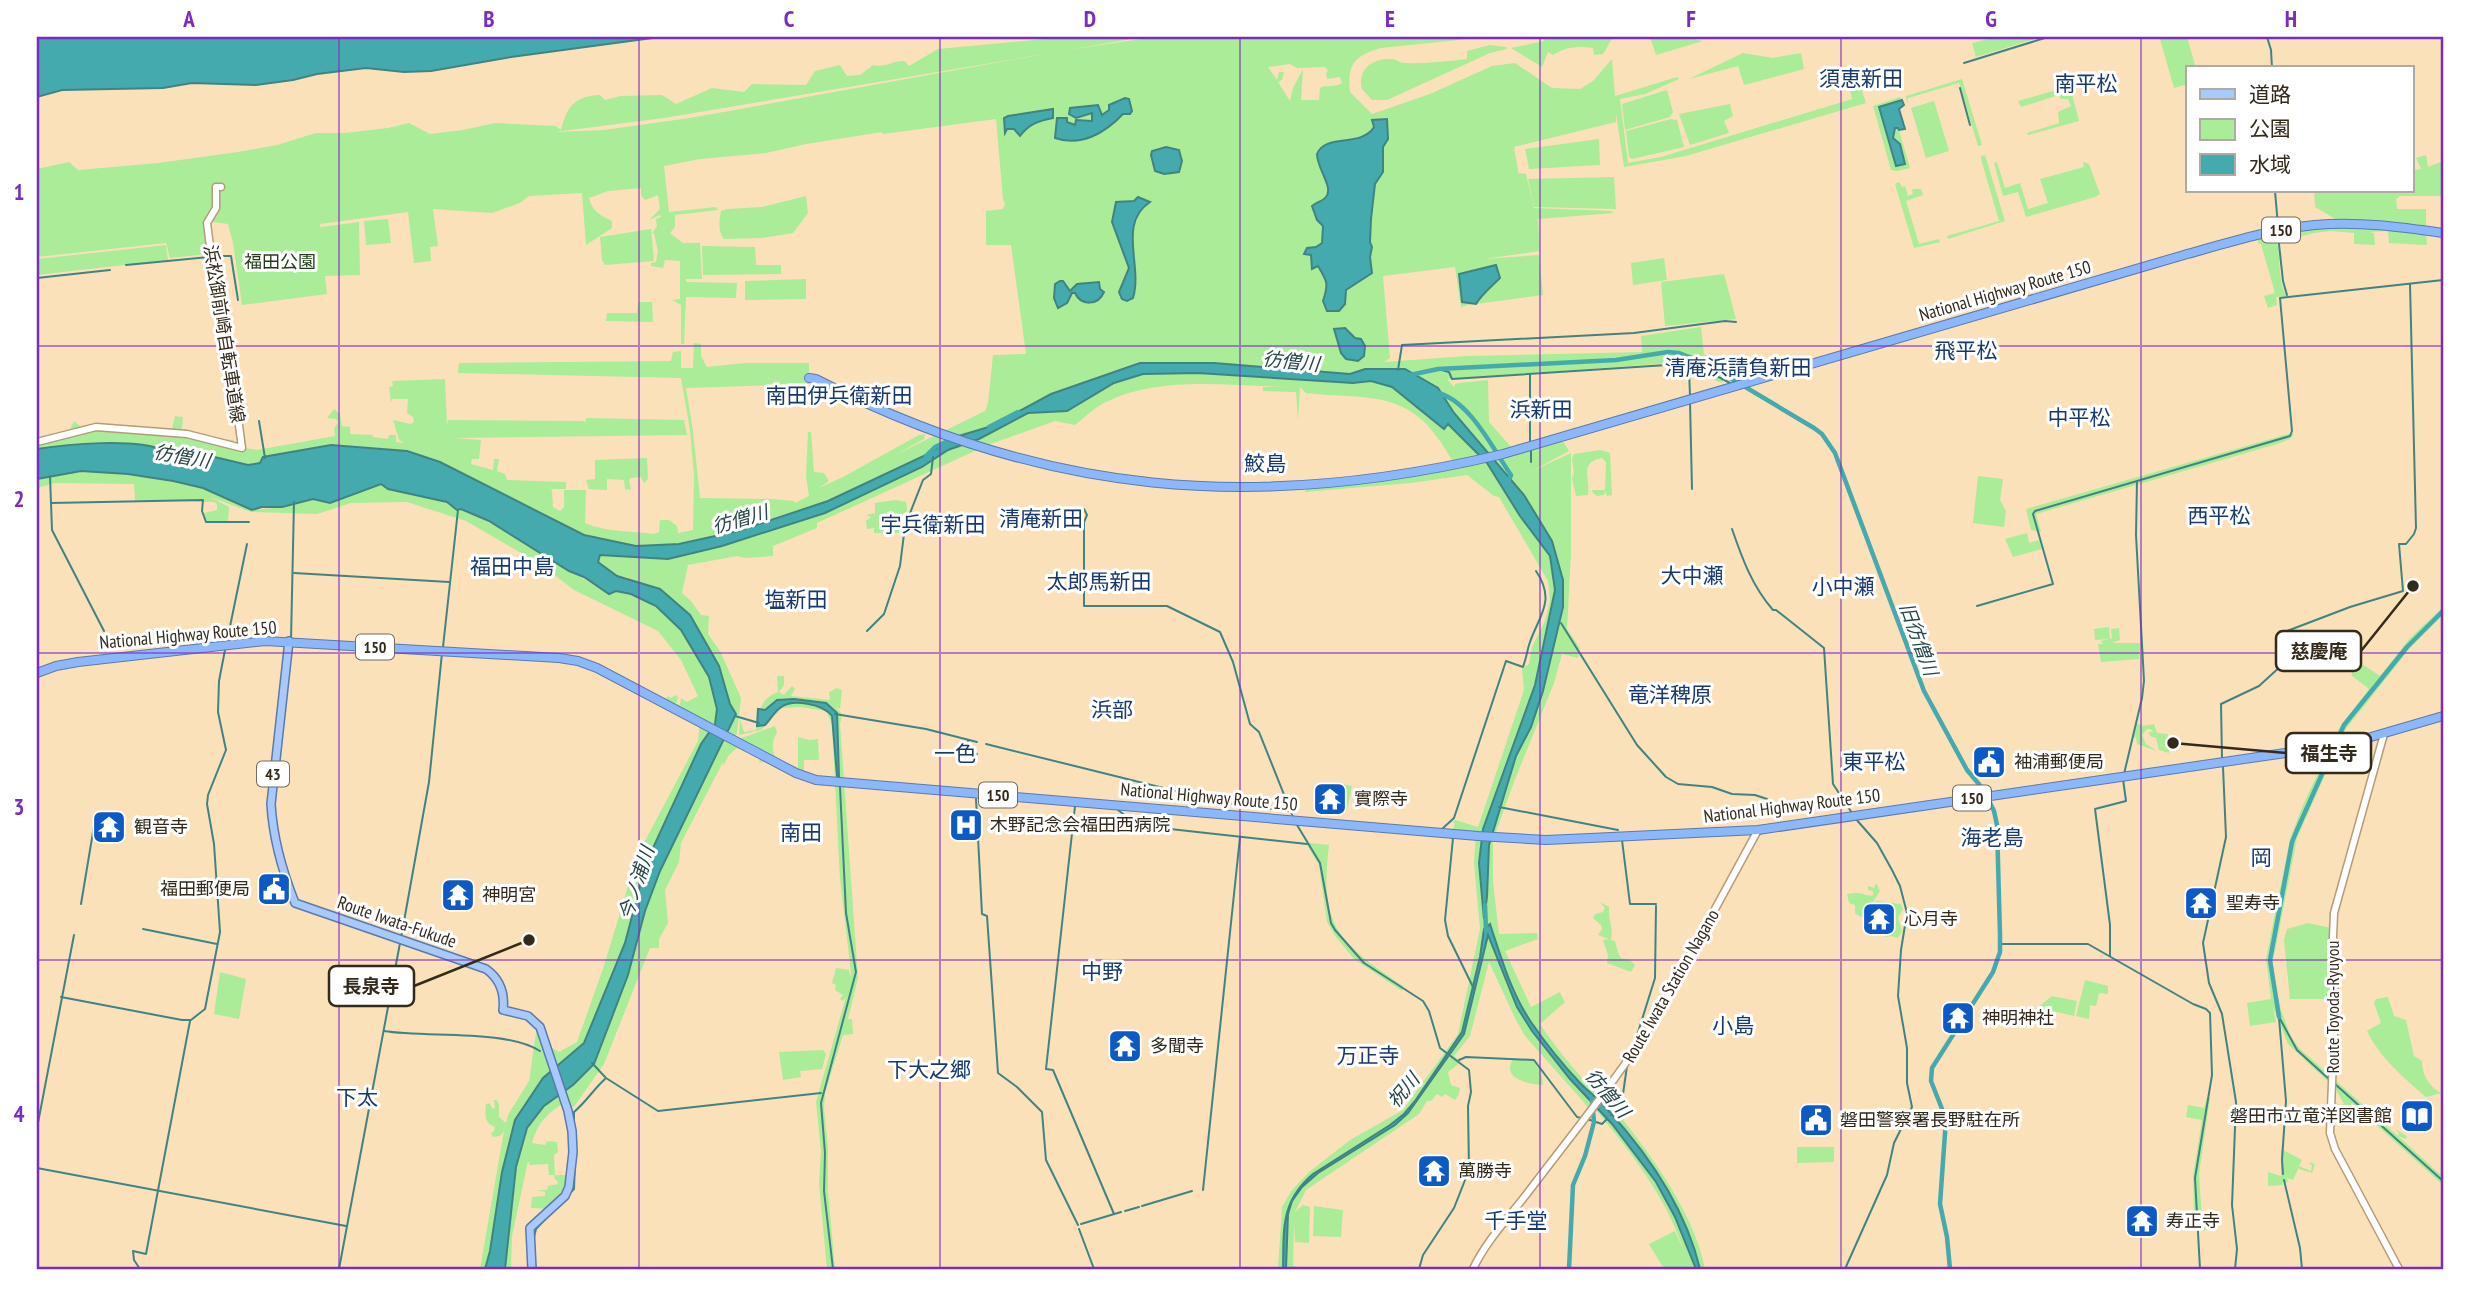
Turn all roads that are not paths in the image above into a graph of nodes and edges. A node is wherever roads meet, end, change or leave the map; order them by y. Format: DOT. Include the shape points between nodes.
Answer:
graph roads {
  1 [pos="221,187"];
  2 [pos="2443,233"];
  3 [pos="809,378"];
  4 [pos="37,442"];
  5 [pos="289,642"];
  6 [pos="37,673"];
  7 [pos="2443,716"];
  8 [pos="2384,734"];
  9 [pos="1758,830"];
  10 [pos="532,1269"];
  11 [pos="1473,1269"];
  12 [pos="2399,1269"];
  1 -- 4 [label="main road, 浜松御前崎自転車道線" via="216,187 216,208 207,223 242,448 192,434 96,427"];
  2 -- 3 [label="highway, National Highway Route 150 / 150" via="2354,224 2276,231 1503,454 1339,483 1213,488 1083,473 975,446"];
  5 -- 6 [label="highway, National Highway Route 150 / 150" via="240,642 106,658"];
  5 -- 9 [label="highway, National Highway Route 150 / 150" via="571,659 816,780 1546,840"];
  5 -- 10 [label="main road, Route Iwata-Fukude / 43" via="271,803 295,904 490,972 502,991 503,1010 532,1018 540,1027 568,1111 573,1144 565,1196 530,1228"];
  7 -- 8 [label="highway, National Highway Route 150 / 150"];
  8 -- 9 [label="highway, National Highway Route 150 / 150" via="2347,744"];
  8 -- 12 [label="main road, Route Toyoda-Ryuyou" via="2334,913 2330,1133 2334,1149"];
  9 -- 11 [label="main road, Route Iwata Station Nagano" via="1658,1014"];
}
